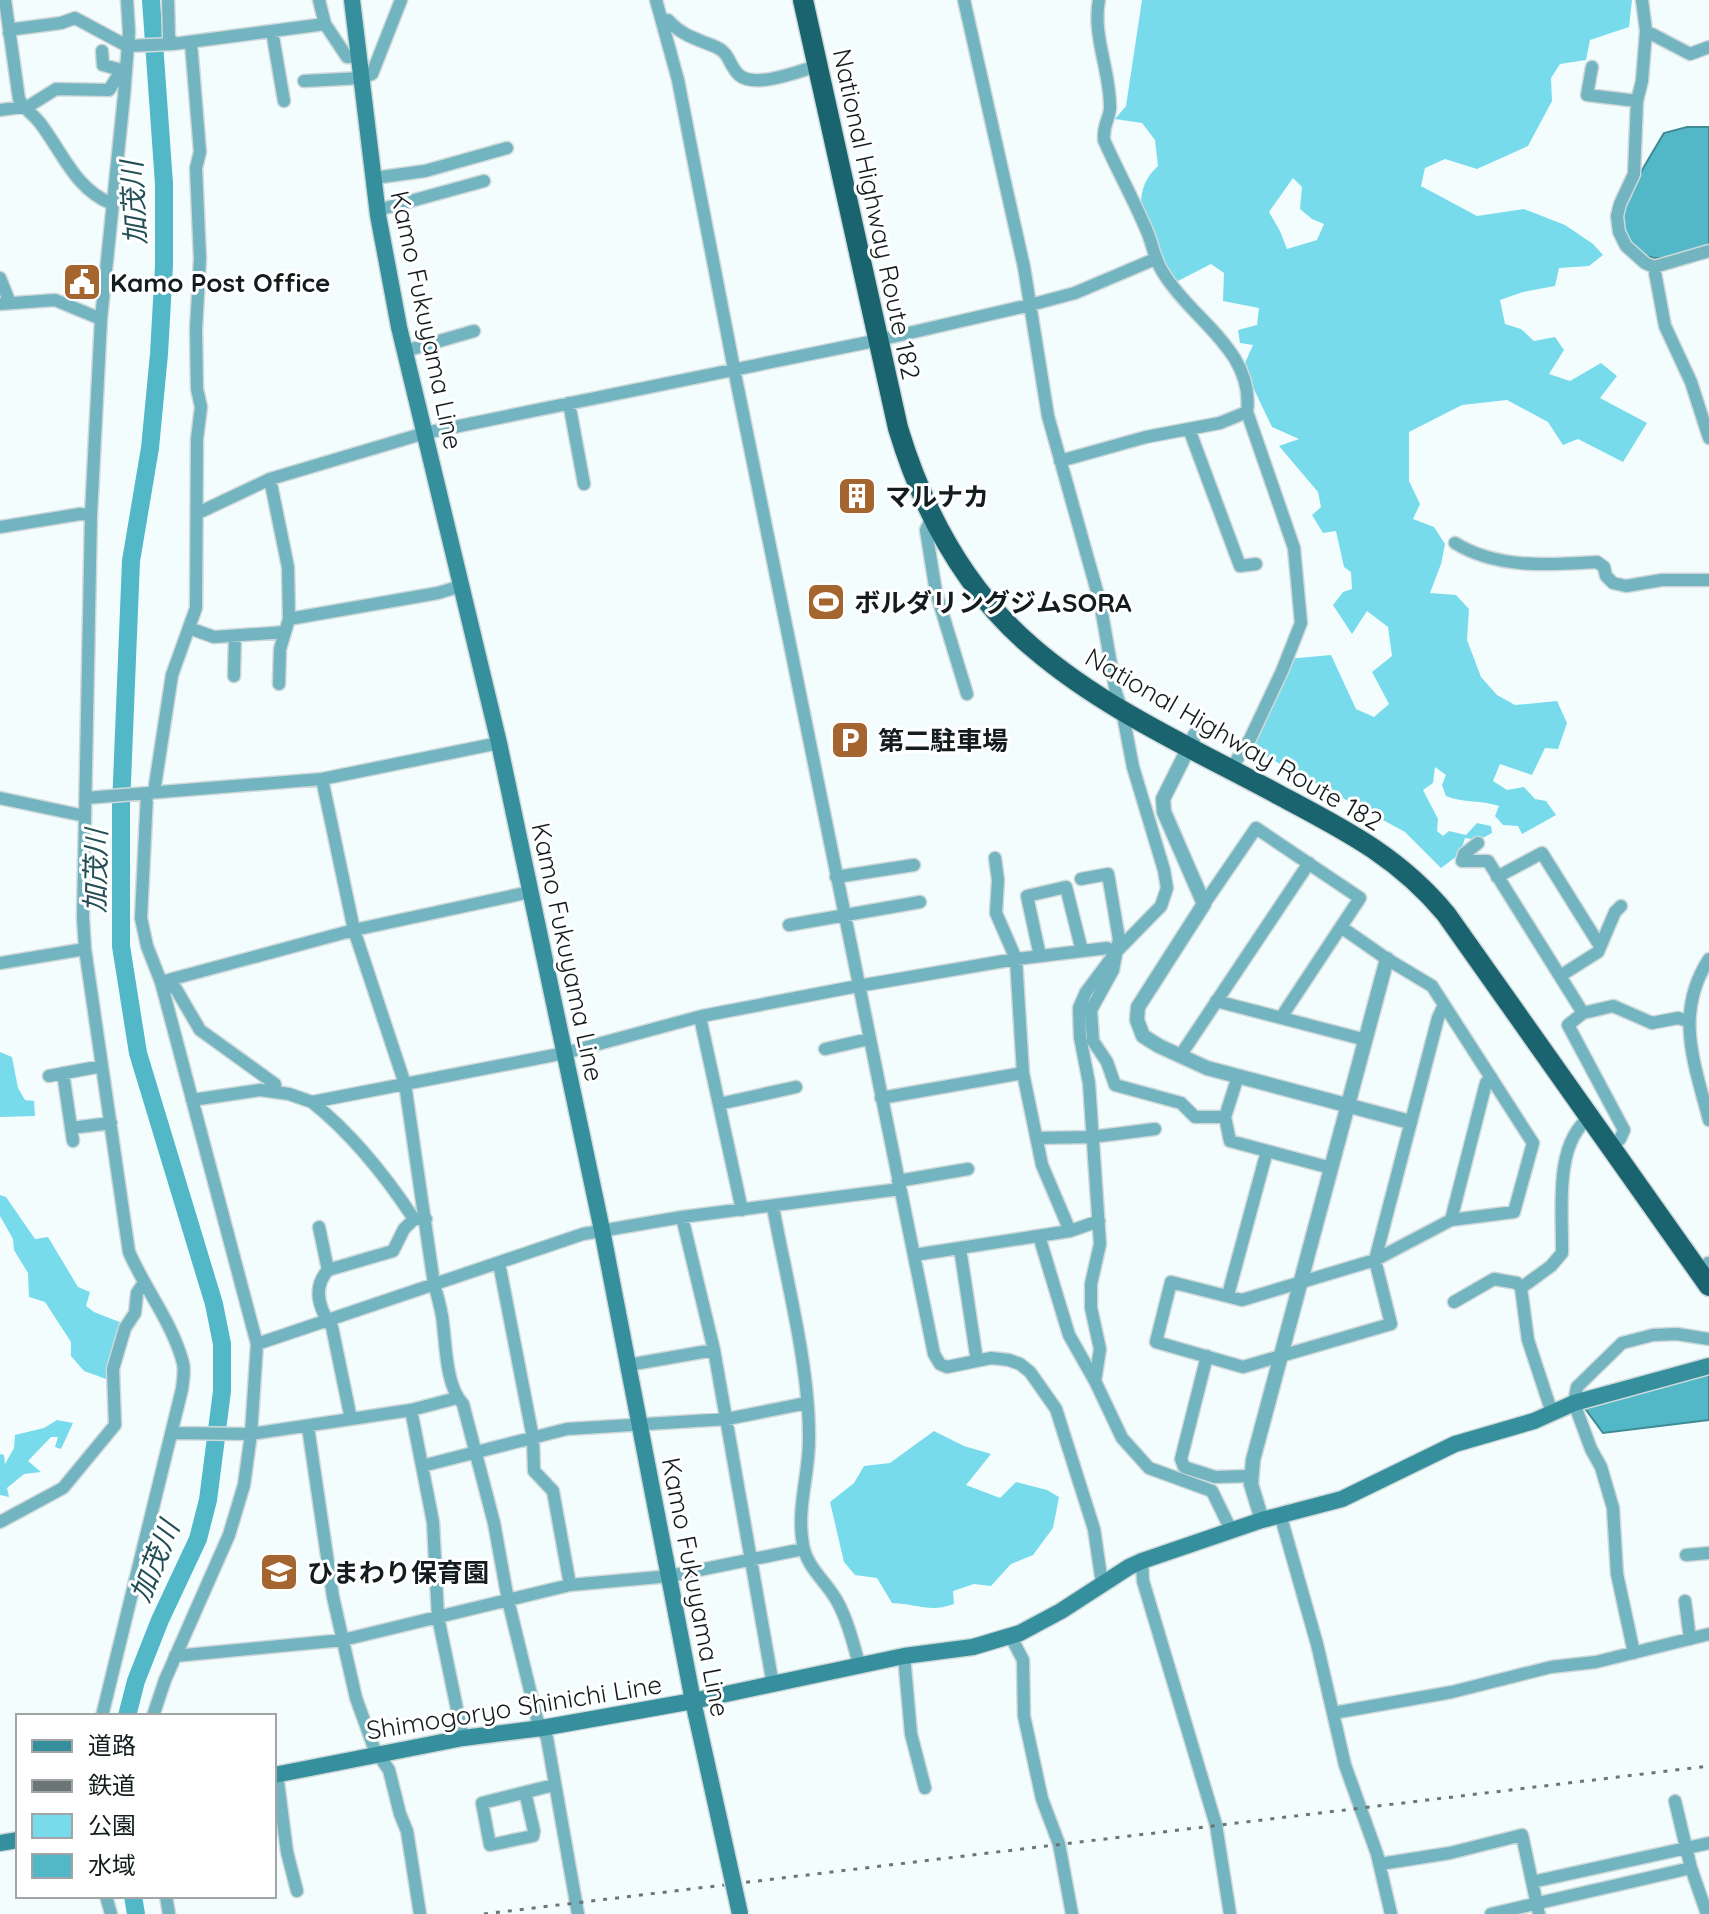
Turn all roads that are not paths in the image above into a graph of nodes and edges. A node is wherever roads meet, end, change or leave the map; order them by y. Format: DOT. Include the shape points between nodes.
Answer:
graph roads {
  1 [pos="5,0"];
  2 [pos="127,0"];
  3 [pos="168,0"];
  4 [pos="319,0"];
  5 [pos="352,0"];
  6 [pos="401,0"];
  7 [pos="656,0"];
  8 [pos="803,0"];
  9 [pos="816,0"];
  10 [pos="964,0"];
  11 [pos="1099,0"];
  12 [pos="1658,0"];
  13 [pos="1643,3"];
  14 [pos="662,22"];
  15 [pos="325,24"];
  16 [pos="272,31"];
  17 [pos="1646,31"];
  18 [pos="9,33"];
  19 [pos="191,43"];
  20 [pos="171,44"];
  21 [pos="131,46"];
  22 [pos="1709,47"];
  23 [pos="102,51"];
  24 [pos="359,57"];
  25 [pos="817,66"];
  26 [pos="1592,67"];
  27 [pos="125,71"];
  28 [pos="362,78"];
  29 [pos="304,81"];
  30 [pos="284,101"];
  31 [pos="1637,101"];
  32 [pos="23,107"];
  33 [pos="0,110"];
  34 [pos="507,148"];
  35 [pos="374,178"];
  36 [pos="484,181"];
  37 [pos="112,204"];
  38 [pos="378,210"];
  39 [pos="1709,251"];
  40 [pos="1155,259"];
  41 [pos="1654,267"];
  42 [pos="0,278"];
  43 [pos="5,304"];
  44 [pos="1030,305"];
  45 [pos="101,319"];
  46 [pos="474,331"];
  47 [pos="885,338"];
  48 [pos="405,351"];
  49 [pos="734,369"];
  50 [pos="569,403"];
  51 [pos="1247,412"];
  52 [pos="1189,429"];
  53 [pos="425,433"];
  54 [pos="1709,438"];
  55 [pos="1060,461"];
  56 [pos="270,479"];
  57 [pos="584,484"];
  58 [pos="198,513"];
  59 [pos="91,515"];
  60 [pos="932,517"];
  61 [pos="0,527"];
  62 [pos="1455,543"];
  63 [pos="1256,564"];
  64 [pos="1709,580"];
  65 [pos="461,586"];
  66 [pos="287,625"];
  67 [pos="189,628"];
  68 [pos="235,636"];
  69 [pos="234,676"];
  70 [pos="279,684"];
  71 [pos="967,694"];
  72 [pos="1119,701"];
  73 [pos="1193,741"];
  74 [pos="499,743"];
  75 [pos="1234,763"];
  76 [pos="322,779"];
  77 [pos="150,793"];
  78 [pos="0,798"];
  79 [pos="86,798"];
  80 [pos="85,816"];
  81 [pos="1478,843"];
  82 [pos="995,858"];
  83 [pos="1309,863"];
  84 [pos="914,865"];
  85 [pos="836,877"];
  86 [pos="1497,877"];
  87 [pos="1081,879"];
  88 [pos="530,892"];
  89 [pos="920,902"];
  90 [pos="1204,904"];
  91 [pos="1621,906"];
  92 [pos="843,915"];
  93 [pos="789,925"];
  94 [pos="1341,927"];
  95 [pos="354,930"];
  96 [pos="1600,946"];
  97 [pos="85,949"];
  98 [pos="1082,951"];
  99 [pos="1116,952"];
  100 [pos="1040,956"];
  101 [pos="1016,959"];
  102 [pos="1387,959"];
  103 [pos="1709,959"];
  104 [pos="0,963"];
  105 [pos="1560,976"];
  106 [pos="161,982"];
  107 [pos="858,986"];
  108 [pos="1216,1001"];
  109 [pos="1444,1005"];
  110 [pos="1583,1013"];
  111 [pos="702,1016"];
  112 [pos="1282,1016"];
  113 [pos="1688,1021"];
  114 [pos="869,1039"];
  115 [pos="1366,1040"];
  116 [pos="825,1049"];
  117 [pos="565,1053"];
  118 [pos="1180,1056"];
  119 [pos="102,1066"];
  120 [pos="1023,1073"];
  121 [pos="1238,1076"];
  122 [pos="1704,1076"];
  123 [pos="1491,1077"];
  124 [pos="405,1084"];
  125 [pos="796,1087"];
  126 [pos="275,1091"];
  127 [pos="881,1098"];
  128 [pos="192,1100"];
  129 [pos="312,1102"];
  130 [pos="719,1104"];
  131 [pos="1348,1105"];
  132 [pos="1225,1117"];
  133 [pos="1590,1117"];
  134 [pos="1709,1120"];
  135 [pos="1410,1122"];
  136 [pos="111,1123"];
  137 [pos="1155,1129"];
  138 [pos="1092,1137"];
  139 [pos="1037,1138"];
  140 [pos="1616,1143"];
  141 [pos="1267,1151"];
  142 [pos="1331,1168"];
  143 [pos="968,1169"];
  144 [pos="899,1185"];
  145 [pos="773,1207"];
  146 [pos="742,1210"];
  147 [pos="682,1217"];
  148 [pos="420,1219"];
  149 [pos="1451,1220"];
  150 [pos="1099,1221"];
  151 [pos="319,1227"];
  152 [pos="602,1230"];
  153 [pos="1070,1231"];
  154 [pos="1039,1236"];
  155 [pos="960,1248"];
  156 [pos="914,1255"];
  157 [pos="1375,1260"];
  158 [pos="499,1263"];
  159 [pos="1709,1264"];
  160 [pos="328,1270"];
  161 [pos="1300,1283"];
  162 [pos="143,1284"];
  163 [pos="434,1284"];
  164 [pos="1709,1286"];
  165 [pos="1521,1288"];
  166 [pos="1228,1295"];
  167 [pos="1454,1302"];
  168 [pos="327,1321"];
  169 [pos="1709,1339"];
  170 [pos="257,1344"];
  171 [pos="714,1350"];
  172 [pos="1207,1356"];
  173 [pos="1281,1356"];
  174 [pos="977,1361"];
  175 [pos="628,1365"];
  176 [pos="1709,1366"];
  177 [pos="1095,1381"];
  178 [pos="457,1398"];
  179 [pos="807,1403"];
  180 [pos="1574,1403"];
  181 [pos="411,1410"];
  182 [pos="1552,1413"];
  183 [pos="351,1419"];
  184 [pos="727,1419"];
  185 [pos="640,1423"];
  186 [pos="308,1427"];
  187 [pos="171,1433"];
  188 [pos="249,1434"];
  189 [pos="533,1438"];
  190 [pos="475,1454"];
  191 [pos="422,1466"];
  192 [pos="1251,1476"];
  193 [pos="1280,1514"];
  194 [pos="1262,1520"];
  195 [pos="0,1522"];
  196 [pos="1231,1530"];
  197 [pos="803,1549"];
  198 [pos="1709,1553"];
  199 [pos="1686,1555"];
  200 [pos="751,1560"];
  201 [pos="1142,1561"];
  202 [pos="670,1576"];
  203 [pos="1102,1583"];
  204 [pos="570,1585"];
  205 [pos="508,1600"];
  206 [pos="1685,1601"];
  207 [pos="438,1617"];
  208 [pos="1709,1634"];
  209 [pos="1011,1637"];
  210 [pos="1690,1639"];
  211 [pos="343,1640"];
  212 [pos="1634,1653"];
  213 [pos="175,1656"];
  214 [pos="904,1656"];
  215 [pos="859,1664"];
  216 [pos="773,1685"];
  217 [pos="693,1701"];
  218 [pos="1333,1713"];
  219 [pos="102,1714"];
  220 [pos="154,1714"];
  221 [pos="542,1728"];
  222 [pos="463,1738"];
  223 [pos="377,1753"];
  224 [pos="276,1775"];
  225 [pos="554,1785"];
  226 [pos="925,1788"];
  227 [pos="525,1792"];
  228 [pos="1675,1801"];
  229 [pos="1709,1843"];
  230 [pos="1687,1847"];
  231 [pos="1380,1864"];
  232 [pos="1691,1868"];
  233 [pos="1532,1882"];
  234 [pos="297,1891"];
  235 [pos="1538,1909"];
  236 [pos="420,1914"];
  237 [pos="578,1914"];
  238 [pos="740,1914"];
  239 [pos="1072,1914"];
  240 [pos="1230,1914"];
  241 [pos="1391,1914"];
  242 [pos="1491,1914"];
  243 [pos="1707,1914"];
  1 -- 18 [label="street"];
  2 -- 21 [label="street"];
  3 -- 20 [label="street"];
  4 -- 15 [label="street"];
  5 -- 24 [label="main road, Kamo Fukuyama Line"];
  6 -- 28 [label="street" via="372,74"];
  7 -- 14 [label="street"];
  8 -- 25 [label="highway, National Highway Route 182"];
  9 -- 47 [label="highway, National Highway Route 182"];
  10 -- 44 [label="street"];
  11 -- 40 [label="street" via="1110,113 1103,124 1104,140 1148,232"];
  12 -- 13 [label="street"];
  13 -- 17 [label="street"];
  14 -- 25 [label="street" via="668,20 689,38 719,48 743,77 774,79"];
  14 -- 49 [label="street"];
  15 -- 16 [label="street"];
  15 -- 24 [label="street" via="347,57"];
  16 -- 19 [label="street"];
  16 -- 30 [label="street"];
  17 -- 22 [label="street" via="1690,54"];
  17 -- 31 [label="street"];
  18 -- 21 [label="street" via="75,18"];
  18 -- 32 [label="street"];
  19 -- 20 [label="street"];
  19 -- 58 [label="street" via="200,152"];
  20 -- 21 [label="street"];
  21 -- 27 [label="street"];
  23 -- 27 [label="street" via="103,65"];
  24 -- 28 [label="main road, Kamo Fukuyama Line"];
  25 -- 47 [label="highway, National Highway Route 182"];
  26 -- 31 [label="street" via="1587,95"];
  27 -- 32 [label="street" via="109,90 56,89"];
  27 -- 37 [label="street"];
  28 -- 29 [label="street"];
  28 -- 35 [label="main road, Kamo Fukuyama Line"];
  31 -- 41 [label="street" via="1634,174 1617,216 1626,246"];
  32 -- 33 [label="street"];
  32 -- 37 [label="street" via="77,180"];
  34 -- 35 [label="street" via="425,171"];
  35 -- 38 [label="main road, Kamo Fukuyama Line"];
  36 -- 38 [label="street"];
  37 -- 45 [label="street"];
  38 -- 48 [label="main road, Kamo Fukuyama Line"];
  39 -- 41 [label="street"];
  40 -- 44 [label="street" via="1075,293"];
  40 -- 51 [label="street" via="1233,356 1244,380"];
  41 -- 54 [label="street" via="1665,326"];
  42 -- 43 [label="street"];
  43 -- 45 [label="street" via="55,300"];
  44 -- 47 [label="street"];
  44 -- 55 [label="street"];
  45 -- 59 [label="street"];
  46 -- 48 [label="street"];
  47 -- 49 [label="street"];
  47 -- 60 [label="highway, National Highway Route 182" via="898,428"];
  47 -- 72 [label="highway, National Highway Route 182" via="935,497 977,569 1037,636"];
  48 -- 53 [label="main road, Kamo Fukuyama Line"];
  49 -- 50 [label="street"];
  49 -- 85 [label="street"];
  50 -- 53 [label="street"];
  50 -- 57 [label="street"];
  51 -- 52 [label="street"];
  51 -- 75 [label="street" via="1294,548 1301,623"];
  52 -- 55 [label="street"];
  52 -- 63 [label="street" via="1240,566"];
  53 -- 56 [label="street"];
  53 -- 65 [label="main road, Kamo Fukuyama Line"];
  55 -- 72 [label="street" via="1100,602"];
  56 -- 58 [label="street"];
  56 -- 66 [label="street" via="288,567"];
  58 -- 67 [label="street" via="196,608"];
  59 -- 61 [label="street"];
  59 -- 79 [label="street"];
  60 -- 71 [label="street" via="926,530 936,592"];
  60 -- 72 [label="highway, National Highway Route 182" via="970,579 1030,646 1073,679"];
  62 -- 64 [label="street" via="1474,555 1537,565 1597,562 1613,583 1626,586"];
  65 -- 66 [label="street"];
  65 -- 74 [label="main road, Kamo Fukuyama Line"];
  66 -- 68 [label="street"];
  66 -- 70 [label="street"];
  67 -- 68 [label="street" via="214,637"];
  67 -- 77 [label="street" via="172,675"];
  68 -- 69 [label="street"];
  72 -- 73 [label="highway, National Highway Route 182"];
  72 -- 99 [label="street" via="1167,888 1161,906"];
  73 -- 75 [label="highway, National Highway Route 182"];
  73 -- 90 [label="street" via="1163,799"];
  74 -- 76 [label="street"];
  74 -- 88 [label="main road, Kamo Fukuyama Line"];
  75 -- 133 [label="highway, National Highway Route 182" via="1363,840 1425,889"];
  75 -- 140 [label="highway, National Highway Route 182" via="1371,830 1437,882"];
  76 -- 77 [label="street"];
  76 -- 95 [label="street"];
  77 -- 79 [label="street"];
  77 -- 106 [label="street" via="141,918"];
  78 -- 80 [label="street"];
  79 -- 80 [label="street"];
  80 -- 97 [label="street"];
  81 -- 86 [label="street" via="1462,861 1488,861"];
  82 -- 101 [label="street" via="996,913"];
  83 -- 90 [label="street" via="1256,828"];
  83 -- 94 [label="street" via="1360,898"];
  83 -- 108 [label="street"];
  84 -- 85 [label="street"];
  85 -- 92 [label="street"];
  86 -- 96 [label="street" via="1542,853"];
  86 -- 105 [label="street"];
  87 -- 99 [label="street" via="1108,874 1119,939"];
  88 -- 95 [label="street"];
  88 -- 117 [label="main road, Kamo Fukuyama Line"];
  89 -- 92 [label="street"];
  90 -- 118 [label="street" via="1138,1007 1143,1036"];
  91 -- 96 [label="street"];
  92 -- 93 [label="street"];
  92 -- 107 [label="street"];
  94 -- 102 [label="street"];
  94 -- 112 [label="street"];
  95 -- 106 [label="street"];
  95 -- 124 [label="street"];
  96 -- 105 [label="street"];
  97 -- 104 [label="street"];
  97 -- 119 [label="street"];
  98 -- 99 [label="street"];
  98 -- 100 [label="street"];
  98 -- 100 [label="street" via="1066,887 1027,896"];
  99 -- 132 [label="street" via="1113,970 1091,1010 1093,1041 1115,1085 1181,1103 1195,1117"];
  99 -- 138 [label="street" via="1079,1008"];
  100 -- 101 [label="street"];
  101 -- 107 [label="street"];
  101 -- 120 [label="street"];
  102 -- 109 [label="street" via="1432,986"];
  102 -- 115 [label="street"];
  103 -- 113 [label="street" via="1697,977"];
  105 -- 110 [label="street"];
  106 -- 126 [label="street" via="176,989 200,1030 275,1084"];
  106 -- 128 [label="street"];
  107 -- 111 [label="street"];
  107 -- 114 [label="street"];
  108 -- 112 [label="street"];
  108 -- 118 [label="street"];
  109 -- 123 [label="street"];
  109 -- 135 [label="street"];
  110 -- 113 [label="street" via="1613,1006 1652,1023"];
  110 -- 140 [label="street" via="1568,1025 1624,1130"];
  111 -- 117 [label="street"];
  111 -- 130 [label="street"];
  112 -- 115 [label="street"];
  113 -- 122 [label="street"];
  114 -- 116 [label="street"];
  114 -- 127 [label="street"];
  115 -- 131 [label="street"];
  117 -- 124 [label="street"];
  117 -- 152 [label="main road, Kamo Fukuyama Line"];
  118 -- 121 [label="street"];
  119 -- 136 [label="street"];
  119 -- 136 [label="street" via="56,1075 72,1135"];
  120 -- 127 [label="street"];
  120 -- 139 [label="street"];
  121 -- 131 [label="street"];
  121 -- 132 [label="street"];
  122 -- 134 [label="street"];
  123 -- 149 [label="street"];
  123 -- 149 [label="street" via="1533,1143 1514,1212"];
  124 -- 129 [label="street"];
  124 -- 148 [label="street"];
  125 -- 130 [label="street"];
  126 -- 128 [label="street"];
  126 -- 129 [label="street"];
  127 -- 144 [label="street"];
  128 -- 170 [label="street"];
  129 -- 148 [label="street" via="339,1124"];
  130 -- 146 [label="street"];
  131 -- 135 [label="street"];
  131 -- 142 [label="street"];
  132 -- 141 [label="street" via="1230,1141"];
  133 -- 140 [label="highway, National Highway Route 182"];
  133 -- 165 [label="street" via="1564,1156 1562,1253"];
  135 -- 157 [label="street"];
  136 -- 162 [label="street" via="129,1252"];
  137 -- 138 [label="street"];
  138 -- 139 [label="street"];
  138 -- 150 [label="street"];
  139 -- 153 [label="street" via="1042,1165"];
  140 -- 159 [label="highway, National Highway Route 182"];
  140 -- 164 [label="highway, National Highway Route 182"];
  141 -- 142 [label="street"];
  141 -- 166 [label="street"];
  142 -- 161 [label="street"];
  143 -- 144 [label="street"];
  144 -- 145 [label="street"];
  144 -- 156 [label="street"];
  145 -- 146 [label="street"];
  145 -- 179 [label="street"];
  146 -- 147 [label="street"];
  147 -- 152 [label="street"];
  147 -- 171 [label="street"];
  148 -- 160 [label="street" via="404,1229 393,1251"];
  148 -- 163 [label="street"];
  149 -- 157 [label="street"];
  150 -- 153 [label="street"];
  150 -- 177 [label="street" via="1091,1284 1100,1349"];
  151 -- 160 [label="street"];
  152 -- 158 [label="street"];
  152 -- 175 [label="main road, Kamo Fukuyama Line"];
  153 -- 154 [label="street"];
  154 -- 155 [label="street"];
  154 -- 177 [label="street" via="1069,1335"];
  155 -- 156 [label="street"];
  155 -- 174 [label="street"];
  156 -- 174 [label="street" via="934,1354 947,1367"];
  157 -- 161 [label="street"];
  157 -- 173 [label="street" via="1391,1324"];
  158 -- 163 [label="street"];
  158 -- 189 [label="street"];
  160 -- 168 [label="street" via="318,1294"];
  161 -- 166 [label="street" via="1242,1300"];
  161 -- 173 [label="street"];
  162 -- 187 [label="street" via="168,1325 183,1365"];
  162 -- 195 [label="street" via="113,1369 115,1425 63,1488"];
  163 -- 168 [label="street"];
  163 -- 178 [label="street"];
  165 -- 167 [label="street" via="1494,1279"];
  165 -- 182 [label="street" via="1528,1340"];
  166 -- 172 [label="street" via="1171,1282 1156,1342"];
  168 -- 170 [label="street"];
  168 -- 183 [label="street"];
  169 -- 180 [label="street" via="1653,1335 1622,1343 1577,1387"];
  170 -- 188 [label="street"];
  171 -- 175 [label="street"];
  171 -- 184 [label="street"];
  172 -- 173 [label="street" via="1243,1367"];
  172 -- 192 [label="street" via="1181,1459 1184,1467 1215,1477"];
  173 -- 192 [label="street"];
  174 -- 203 [label="street" via="1020,1364 1056,1409 1094,1529"];
  175 -- 185 [label="main road, Kamo Fukuyama Line"];
  176 -- 180 [label="main road, Shimogoryo Shinichi Line"];
  177 -- 196 [label="street" via="1122,1438 1149,1468 1212,1491"];
  178 -- 181 [label="street"];
  178 -- 190 [label="street"];
  179 -- 184 [label="street"];
  179 -- 197 [label="street" via="809,1438 799,1517"];
  180 -- 182 [label="main road, Shimogoryo Shinichi Line"];
  180 -- 212 [label="street" via="1613,1508 1617,1574"];
  181 -- 183 [label="street"];
  181 -- 191 [label="street"];
  182 -- 193 [label="main road, Shimogoryo Shinichi Line" via="1455,1444 1342,1499"];
  183 -- 186 [label="street"];
  184 -- 185 [label="street"];
  184 -- 200 [label="street"];
  185 -- 189 [label="street" via="567,1429"];
  185 -- 202 [label="main road, Kamo Fukuyama Line"];
  186 -- 188 [label="street"];
  186 -- 211 [label="street"];
  187 -- 188 [label="street"];
  187 -- 219 [label="street"];
  188 -- 213 [label="street" via="244,1485 229,1535"];
  189 -- 190 [label="street"];
  189 -- 204 [label="street" via="534,1471 553,1491"];
  190 -- 191 [label="street"];
  190 -- 205 [label="street"];
  191 -- 207 [label="street" via="433,1522"];
  192 -- 194 [label="street"];
  193 -- 194 [label="main road, Shimogoryo Shinichi Line"];
  193 -- 218 [label="street"];
  194 -- 196 [label="main road, Shimogoryo Shinichi Line"];
  196 -- 201 [label="main road, Shimogoryo Shinichi Line"];
  197 -- 200 [label="street"];
  197 -- 215 [label="street" via="845,1615"];
  198 -- 199 [label="street"];
  200 -- 202 [label="street"];
  200 -- 216 [label="street"];
  201 -- 203 [label="main road, Shimogoryo Shinichi Line"];
  201 -- 240 [label="street" via="1143,1581 1216,1825"];
  202 -- 204 [label="street"];
  202 -- 217 [label="main road, Kamo Fukuyama Line"];
  203 -- 209 [label="main road, Shimogoryo Shinichi Line"];
  204 -- 205 [label="street"];
  205 -- 207 [label="street"];
  205 -- 221 [label="street"];
  206 -- 210 [label="street"];
  207 -- 211 [label="street"];
  207 -- 222 [label="street"];
  208 -- 210 [label="street"];
  209 -- 214 [label="main road, Shimogoryo Shinichi Line"];
  209 -- 239 [label="street" via="1023,1660 1024,1716"];
  210 -- 212 [label="street"];
  211 -- 213 [label="street"];
  211 -- 223 [label="street" via="356,1698"];
  212 -- 218 [label="street"];
  213 -- 220 [label="street"];
  214 -- 215 [label="main road, Shimogoryo Shinichi Line"];
  214 -- 226 [label="street" via="911,1734"];
  215 -- 216 [label="main road, Shimogoryo Shinichi Line"];
  216 -- 217 [label="main road, Shimogoryo Shinichi Line"];
  217 -- 221 [label="main road, Shimogoryo Shinichi Line"];
  217 -- 238 [label="main road, Kamo Fukuyama Line, bridge"];
  218 -- 231 [label="street"];
  221 -- 222 [label="main road, Shimogoryo Shinichi Line"];
  221 -- 225 [label="street"];
  222 -- 223 [label="main road, Shimogoryo Shinichi Line"];
  223 -- 224 [label="main road, Shimogoryo Shinichi Line"];
  223 -- 236 [label="street" via="389,1770 407,1831"];
  224 -- 234 [label="street"];
  225 -- 227 [label="street"];
  225 -- 237 [label="street"];
  227 -- 227 [label="street" via="533,1836 490,1845 482,1803"];
  228 -- 230 [label="street"];
  229 -- 230 [label="street"];
  230 -- 232 [label="street"];
  230 -- 233 [label="street"];
  231 -- 233 [label="street" via="1522,1835"];
  231 -- 241 [label="street"];
  232 -- 235 [label="street"];
  232 -- 243 [label="street"];
  233 -- 235 [label="street"];
  235 -- 242 [label="street"];
}
